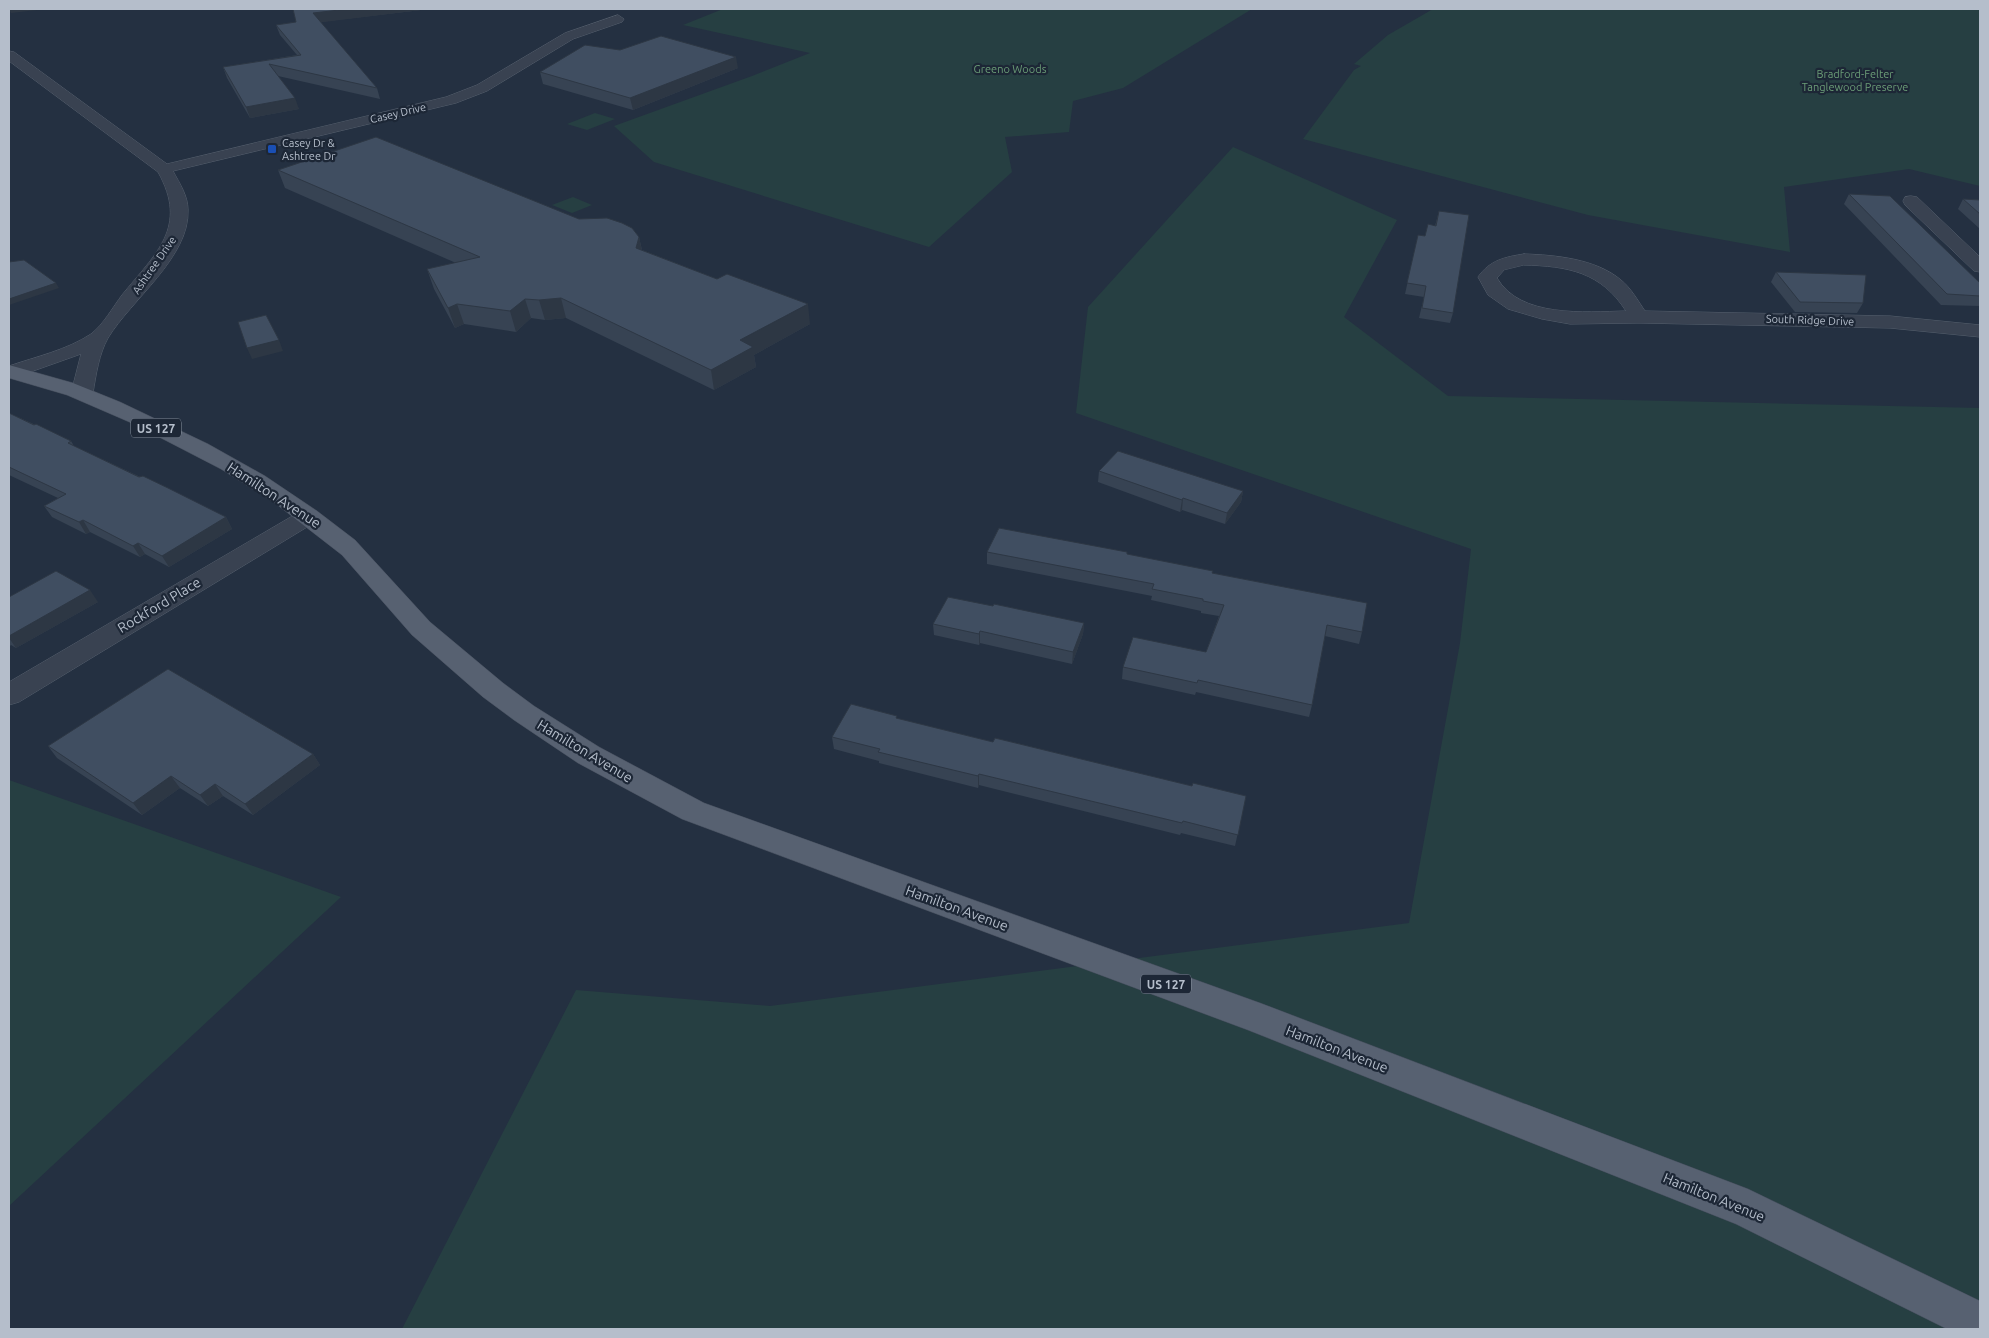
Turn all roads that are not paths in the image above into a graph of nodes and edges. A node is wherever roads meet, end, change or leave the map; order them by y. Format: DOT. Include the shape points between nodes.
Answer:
graph roads {
  1 [pos="618,19"];
  2 [pos="9,55"];
  3 [pos="164,169"];
  4 [pos="1911,201"];
  5 [pos="1980,267"];
  6 [pos="1639,316"];
  7 [pos="1980,331"];
  8 [pos="99,336"];
  9 [pos="11,372"];
  10 [pos="82,393"];
  11 [pos="309,516"];
  12 [pos="9,694"];
  13 [pos="1980,1322"];
  1 -- 3 [label="street, Casey Drive" via="569,36 491,83 451,100"];
  2 -- 3 [label="street, Ashtree Drive"];
  3 -- 8 [label="street, Ashtree Drive" via="176,190 180,210 177,232 162,258"];
  4 -- 5 [label="street"];
  6 -- 6 [label="street, South Ridge Drive" via="1616,284 1576,265 1518,260 1498,266 1487,277 1495,291 1515,304 1542,313 1570,318"];
  6 -- 7 [label="street, South Ridge Drive" via="1890,322"];
  8 -- 9 [label="street" via="79,348"];
  8 -- 10 [label="street, Ashtree Drive" via="90,357"];
  9 -- 10 [label="main road, Hamilton Avenue / US 127"];
  10 -- 11 [label="main road, Hamilton Avenue / US 127" via="244,473"];
  11 -- 12 [label="street, Rockford Place"];
  11 -- 13 [label="main road, Hamilton Avenue / US 127" via="351,550 430,637 484,685 551,733 693,811 1260,1019 1748,1210"];
}
